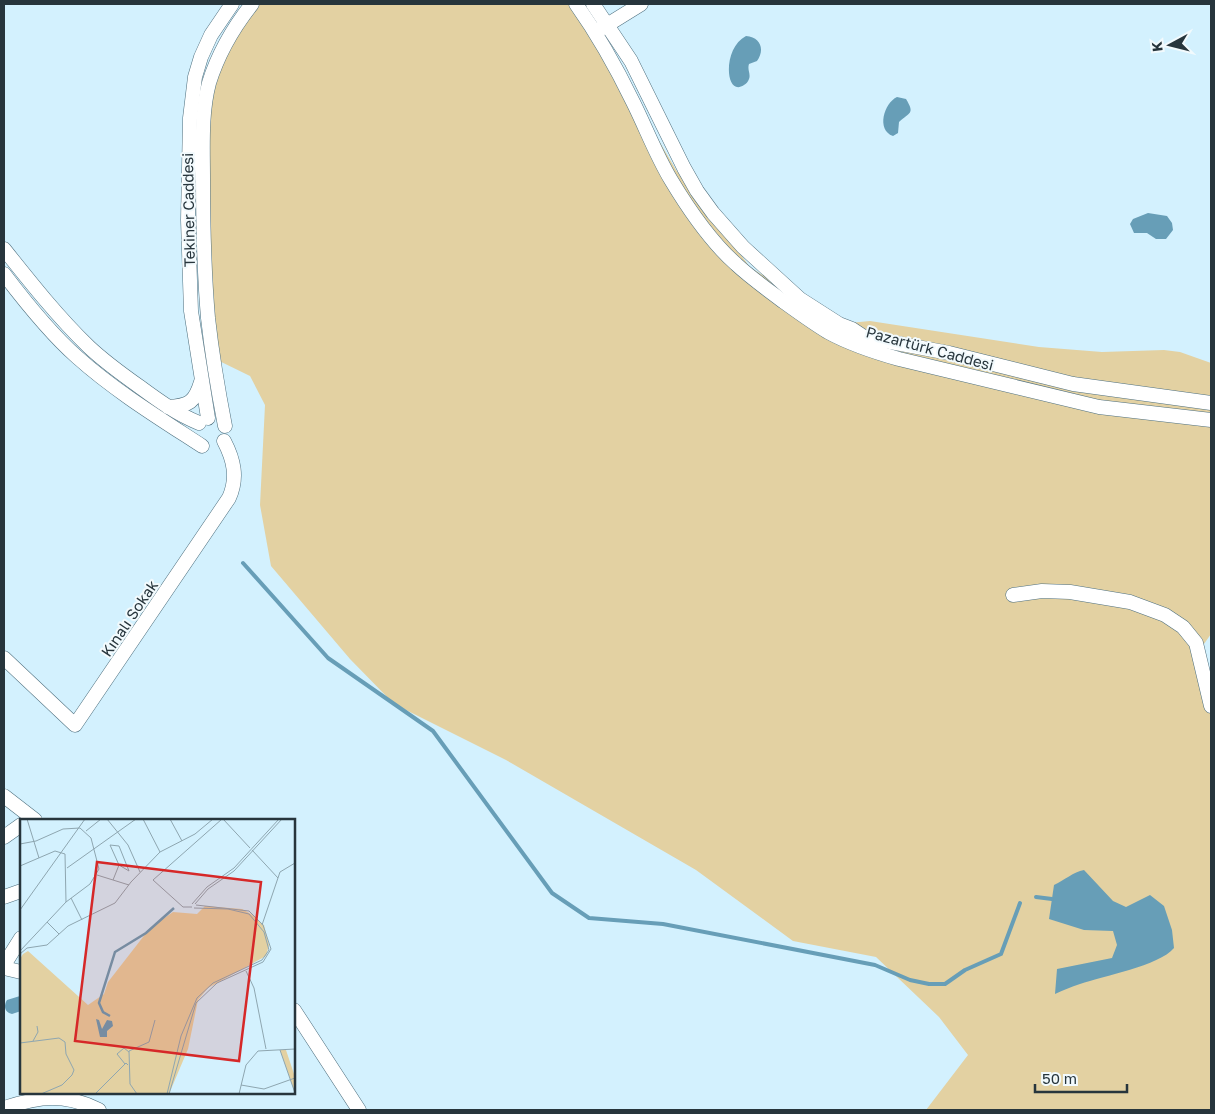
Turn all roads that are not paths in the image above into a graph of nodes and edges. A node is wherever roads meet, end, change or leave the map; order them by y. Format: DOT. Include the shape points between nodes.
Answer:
graph roads {
  1 [pos="232,4"];
  2 [pos="252,4"];
  3 [pos="576,4"];
  4 [pos="640,4"];
  5 [pos="597,20"];
  6 [pos="4,249"];
  7 [pos="4,274"];
  8 [pos="201,381"];
  9 [pos="1211,403"];
  10 [pos="168,407"];
  11 [pos="203,420"];
  12 [pos="1211,420"];
  13 [pos="225,426"];
  14 [pos="224,440"];
  15 [pos="202,446"];
  16 [pos="1013,595"];
  17 [pos="4,658"];
  18 [pos="1211,706"];
  19 [pos="4,796"];
  20 [pos="27,819"];
  21 [pos="20,826"];
  22 [pos="4,837"];
  23 [pos="20,891"];
  24 [pos="4,897"];
  25 [pos="20,940"];
  26 [pos="4,967"];
  27 [pos="20,972"];
  28 [pos="295,1012"];
  29 [pos="86,1098"];
  30 [pos="4,1108"];
  31 [pos="99,1110"];
  32 [pos="358,1110"];
  1 -- 8 [label="street, Tekiner Caddesi" via="201,57 191,98 189,277"];
  2 -- 13 [label="street, Tekiner Caddesi" via="230,36 214,70 204,122 206,286"];
  3 -- 5 [label="street"];
  4 -- 5 [label="street"];
  5 -- 9 [label="street, Pazartürk Caddesi" via="631,61 684,168 713,213 742,247 800,299 839,324 864,337 949,353 1055,380"];
  5 -- 12 [label="street, Pazartürk Caddesi" via="601,40 670,180 711,238 736,264 828,332 880,354 1071,401"];
  6 -- 10 [label="street" via="53,310 90,348"];
  7 -- 15 [label="street" via="75,356 110,384"];
  8 -- 10 [label="street" via="192,402"];
  8 -- 11 [label="street, Tekiner Caddesi"];
  10 -- 11 [label="street" via="185,417"];
  11 -- 13 [label="street" via="218,419"];
  11 -- 15 [label="street, Tekiner Caddesi" via="195,432"];
  13 -- 14 [label="street, Tekiner Caddesi"];
  14 -- 15 [label="street" via="212,449"];
  14 -- 17 [label="street, Kınalı Sokak" via="235,481 229,498 75,725"];
  16 -- 18 [label="street" via="1042,591 1080,593 1130,602 1165,615 1196,643"];
  19 -- 20 [label="street"];
  21 -- 22 [label="street"];
  23 -- 24 [label="street"];
  25 -- 26 [label="street"];
  26 -- 27 [label="street"];
  28 -- 32 [label="street"];
  29 -- 30 [label="street" via="26,1100"];
  29 -- 31 [label="street"];
}
